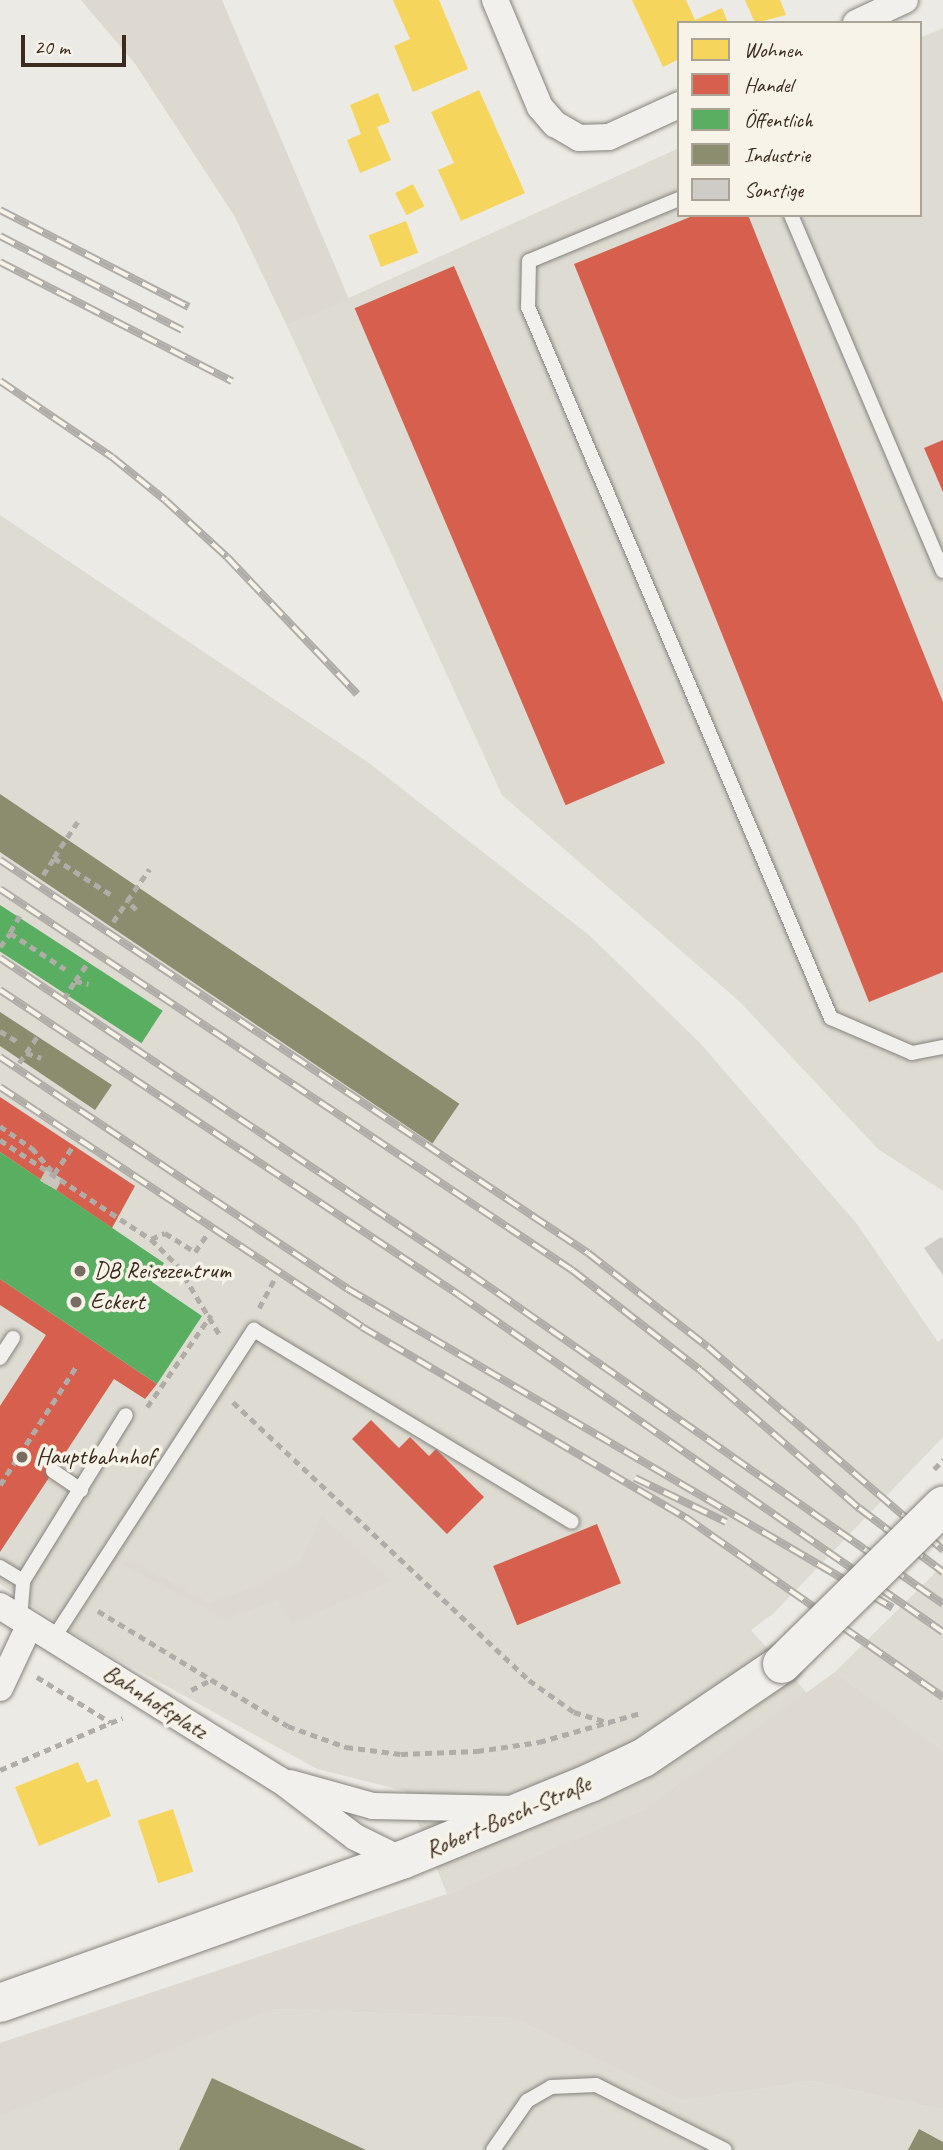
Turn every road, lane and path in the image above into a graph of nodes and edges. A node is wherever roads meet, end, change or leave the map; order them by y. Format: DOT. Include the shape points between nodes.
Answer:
graph roads {
  1 [pos="495,0"];
  2 [pos="903,0"];
  3 [pos="860,21"];
  4 [pos="677,106"];
  5 [pos="677,201"];
  6 [pos="792,217"];
  7 [pos="943,571"];
  8 [pos="78,821"];
  9 [pos="54,858"];
  10 [pos="149,869"];
  11 [pos="43,875"];
  12 [pos="113,896"];
  13 [pos="127,901"];
  14 [pos="136,910"];
  15 [pos="20,916"];
  16 [pos="113,922"];
  17 [pos="10,933"];
  18 [pos="0,947"];
  19 [pos="89,961"];
  20 [pos="65,969"];
  21 [pos="75,981"];
  22 [pos="89,984"];
  23 [pos="64,999"];
  24 [pos="0,1031"];
  25 [pos="39,1034"];
  26 [pos="18,1042"];
  27 [pos="943,1046"];
  28 [pos="26,1053"];
  29 [pos="41,1058"];
  30 [pos="19,1063"];
  31 [pos="0,1126"];
  32 [pos="0,1140"];
  33 [pos="74,1144"];
  34 [pos="54,1174"];
  35 [pos="208,1233"];
  36 [pos="151,1239"];
  37 [pos="275,1278"];
  38 [pos="262,1299"];
  39 [pos="13,1338"];
  40 [pos="0,1358"];
  41 [pos="77,1365"];
  42 [pos="219,1388"];
  43 [pos="126,1416"];
  44 [pos="53,1471"];
  45 [pos="0,1485"];
  46 [pos="81,1490"];
  47 [pos="943,1506"];
  48 [pos="572,1522"];
  49 [pos="0,1567"];
  50 [pos="23,1581"];
  51 [pos="80,1599"];
  52 [pos="16,1617"];
  53 [pos="54,1639"];
  54 [pos="12,1662"];
  55 [pos="211,1681"];
  56 [pos="0,1688"];
  57 [pos="159,1705"];
  58 [pos="646,1711"];
  59 [pos="111,1722"];
  60 [pos="611,1723"];
  61 [pos="0,1770"];
  62 [pos="280,1780"];
  63 [pos="526,1810"];
  64 [pos="402,1860"];
  65 [pos="0,2003"];
  66 [pos="493,2150"];
  67 [pos="725,2150"];
  1 -- 4 [label="street" via="540,107 555,124 579,138 609,137"];
  2 -- 3 [label="street"];
  5 -- 27 [label="lane" via="529,261 528,307 831,1018 912,1053"];
  6 -- 7 [label="lane"];
  8 -- 9 [label="path"];
  9 -- 11 [label="path"];
  9 -- 12 [label="path"];
  10 -- 13 [label="path"];
  13 -- 14 [label="path"];
  13 -- 16 [label="path"];
  15 -- 17 [label="path"];
  17 -- 18 [label="path"];
  17 -- 20 [label="path"];
  19 -- 21 [label="path"];
  21 -- 22 [label="path"];
  21 -- 23 [label="path"];
  24 -- 26 [label="path"];
  25 -- 28 [label="path"];
  28 -- 29 [label="path"];
  28 -- 30 [label="path"];
  31 -- 34 [label="path" via="32,1148"];
  32 -- 34 [label="path"];
  33 -- 34 [label="path"];
  34 -- 36 [label="path"];
  35 -- 36 [label="path" via="195,1252 165,1233"];
  36 -- 43 [label="path" via="178,1266 211,1315 148,1406"];
  37 -- 38 [label="path"];
  39 -- 40 [label="lane"];
  41 -- 45 [label="path"];
  42 -- 48 [label="lane" via="254,1330 425,1438"];
  42 -- 51 [label="lane"];
  42 -- 60 [label="path" via="529,1680 574,1712"];
  43 -- 46 [label="lane"];
  44 -- 46 [label="lane"];
  46 -- 50 [label="lane"];
  47 -- 63 [label="main road, Robert-Bosch-Straße, bridge" via="782,1664 643,1758"];
  49 -- 50 [label="lane"];
  50 -- 52 [label="lane"];
  51 -- 53 [label="lane"];
  51 -- 55 [label="path"];
  52 -- 53 [label="street, Bahnhofsplatz"];
  52 -- 54 [label="street"];
  53 -- 57 [label="street, Bahnhofsplatz"];
  54 -- 56 [label="street"];
  54 -- 59 [label="path"];
  55 -- 57 [label="path"];
  55 -- 60 [label="path" via="317,1738 388,1753 477,1751 539,1742"];
  57 -- 59 [label="path"];
  57 -- 62 [label="street, Bahnhofsplatz"];
  58 -- 60 [label="path"];
  59 -- 61 [label="path"];
  62 -- 63 [label="street" via="383,1808"];
  62 -- 64 [label="street" via="355,1837"];
  63 -- 64 [label="main road, Robert-Bosch-Straße"];
  64 -- 65 [label="main road, Robert-Bosch-Straße"];
  66 -- 67 [label="lane" via="527,2101 551,2087 596,2085"];
}
